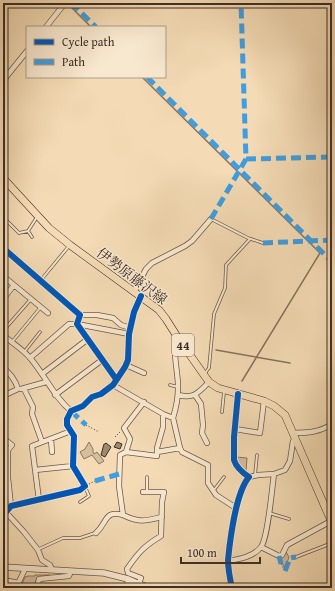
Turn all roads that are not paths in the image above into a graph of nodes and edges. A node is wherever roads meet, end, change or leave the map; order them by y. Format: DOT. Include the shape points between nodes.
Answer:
graph roads {
  1 [pos="65,3"];
  2 [pos="47,26"];
  3 [pos="26,51"];
  4 [pos="3,84"];
  5 [pos="3,178"];
  6 [pos="3,216"];
  7 [pos="37,216"];
  8 [pos="210,219"];
  9 [pos="7,221"];
  10 [pos="3,224"];
  11 [pos="28,231"];
  12 [pos="32,237"];
  13 [pos="250,239"];
  14 [pos="263,243"];
  15 [pos="70,246"];
  16 [pos="3,248"];
  17 [pos="3,276"];
  18 [pos="40,280"];
  19 [pos="14,285"];
  20 [pos="134,292"];
  21 [pos="141,296"];
  22 [pos="3,299"];
  23 [pos="31,299"];
  24 [pos="40,307"];
  25 [pos="48,313"];
  26 [pos="80,315"];
  27 [pos="78,324"];
  28 [pos="131,328"];
  29 [pos="3,331"];
  30 [pos="40,332"];
  31 [pos="129,334"];
  32 [pos="3,335"];
  33 [pos="178,338"];
  34 [pos="88,339"];
  35 [pos="12,342"];
  36 [pos="24,352"];
  37 [pos="30,358"];
  38 [pos="102,360"];
  39 [pos="126,365"];
  40 [pos="3,367"];
  41 [pos="144,372"];
  42 [pos="42,374"];
  43 [pos="202,375"];
  44 [pos="116,379"];
  45 [pos="46,382"];
  46 [pos="209,382"];
  47 [pos="113,384"];
  48 [pos="170,385"];
  49 [pos="178,386"];
  50 [pos="18,389"];
  51 [pos="24,389"];
  52 [pos="225,390"];
  53 [pos="238,394"];
  54 [pos="55,395"];
  55 [pos="178,395"];
  56 [pos="194,395"];
  57 [pos="3,396"];
  58 [pos="264,401"];
  59 [pos="144,402"];
  60 [pos="72,412"];
  61 [pos="222,412"];
  62 [pos="164,414"];
  63 [pos="174,418"];
  64 [pos="332,424"];
  65 [pos="235,429"];
  66 [pos="71,431"];
  67 [pos="294,436"];
  68 [pos="3,438"];
  69 [pos="51,439"];
  70 [pos="207,440"];
  71 [pos="42,442"];
  72 [pos="180,448"];
  73 [pos="8,450"];
  74 [pos="52,452"];
  75 [pos="126,452"];
  76 [pos="157,452"];
  77 [pos="3,454"];
  78 [pos="257,455"];
  79 [pos="73,466"];
  80 [pos="35,470"];
  81 [pos="274,474"];
  82 [pos="255,476"];
  83 [pos="147,477"];
  84 [pos="224,477"];
  85 [pos="250,477"];
  86 [pos="8,478"];
  87 [pos="3,482"];
  88 [pos="85,486"];
  89 [pos="213,491"];
  90 [pos="145,492"];
  91 [pos="39,500"];
  92 [pos="80,502"];
  93 [pos="11,506"];
  94 [pos="236,508"];
  95 [pos="4,510"];
  96 [pos="268,513"];
  97 [pos="122,515"];
  98 [pos="162,517"];
  99 [pos="289,519"];
  100 [pos="331,522"];
  101 [pos="96,533"];
  102 [pos="332,543"];
  103 [pos="261,547"];
  104 [pos="38,550"];
  105 [pos="296,557"];
  106 [pos="228,561"];
  107 [pos="3,567"];
  108 [pos="25,569"];
  109 [pos="52,570"];
  110 [pos="71,571"];
  111 [pos="128,579"];
  112 [pos="3,580"];
  113 [pos="19,583"];
  114 [pos="139,583"];
  115 [pos="16,588"];
  116 [pos="36,588"];
  117 [pos="127,588"];
  118 [pos="149,588"];
  119 [pos="232,588"];
  1 -- 2 [label="street"];
  3 -- 4 [label="street"];
  5 -- 7 [label="main road, 伊勢原藤沢線 / 44"];
  6 -- 9 [label="lane"];
  7 -- 11 [label="lane"];
  7 -- 15 [label="main road, 伊勢原藤沢線 / 44"];
  8 -- 13 [label="lane"];
  8 -- 20 [label="street" via="192,241 152,263"];
  9 -- 10 [label="lane"];
  9 -- 11 [label="lane" via="19,234"];
  11 -- 12 [label="lane"];
  13 -- 14 [label="lane"];
  13 -- 43 [label="lane" via="226,265 225,288 214,314 209,368"];
  15 -- 18 [label="lane"];
  15 -- 20 [label="main road, 伊勢原藤沢線 / 44"];
  16 -- 18 [label="street"];
  17 -- 19 [label="street"];
  18 -- 26 [label="street"];
  19 -- 22 [label="street"];
  19 -- 23 [label="street"];
  20 -- 21 [label="main road, 伊勢原藤沢線 / 44"];
  21 -- 28 [label="street"];
  21 -- 33 [label="main road, 伊勢原藤沢線 / 44" via="163,314"];
  23 -- 24 [label="street"];
  23 -- 29 [label="lane"];
  24 -- 25 [label="street"];
  24 -- 35 [label="lane"];
  26 -- 27 [label="street"];
  26 -- 28 [label="street" via="113,318 121,325"];
  27 -- 31 [label="street"];
  27 -- 34 [label="street"];
  27 -- 37 [label="street" via="69,324"];
  28 -- 31 [label="street"];
  30 -- 36 [label="lane"];
  31 -- 39 [label="street"];
  32 -- 35 [label="street"];
  33 -- 43 [label="main road, 伊勢原藤沢線 / 44"];
  33 -- 49 [label="street" via="175,343"];
  34 -- 38 [label="street"];
  34 -- 42 [label="street"];
  35 -- 36 [label="street"];
  36 -- 37 [label="street"];
  37 -- 42 [label="street"];
  38 -- 44 [label="street"];
  38 -- 54 [label="street"];
  39 -- 41 [label="street"];
  39 -- 44 [label="street"];
  40 -- 50 [label="street" via="12,376"];
  42 -- 45 [label="street"];
  43 -- 46 [label="main road, 伊勢原藤沢線 / 44"];
  44 -- 47 [label="street"];
  45 -- 51 [label="street"];
  45 -- 54 [label="street"];
  46 -- 52 [label="main road, 伊勢原藤沢線 / 44"];
  46 -- 56 [label="street"];
  47 -- 59 [label="street"];
  47 -- 60 [label="street"];
  48 -- 49 [label="lane"];
  49 -- 55 [label="street"];
  50 -- 51 [label="street"];
  50 -- 57 [label="street"];
  51 -- 71 [label="street" via="33,407 32,418"];
  52 -- 53 [label="main road, 伊勢原藤沢線 / 44"];
  52 -- 61 [label="lane"];
  53 -- 58 [label="main road, 伊勢原藤沢線 / 44"];
  53 -- 65 [label="street"];
  54 -- 60 [label="street"];
  55 -- 56 [label="street"];
  55 -- 63 [label="street"];
  56 -- 70 [label="street" via="201,404 202,432"];
  58 -- 65 [label="street" via="260,433"];
  58 -- 67 [label="main road, 伊勢原藤沢線 / 44" via="285,415"];
  59 -- 62 [label="street" via="160,409"];
  59 -- 75 [label="street" via="124,428 130,439"];
  60 -- 66 [label="street" via="66,424"];
  62 -- 63 [label="street"];
  62 -- 76 [label="street"];
  63 -- 72 [label="street"];
  64 -- 67 [label="street" via="312,433"];
  65 -- 85 [label="street" via="235,463"];
  66 -- 69 [label="street"];
  66 -- 79 [label="street" via="74,436"];
  67 -- 81 [label="street" via="288,466"];
  67 -- 100 [label="main road, 伊勢原藤沢線 / 44"];
  68 -- 73 [label="street" via="12,445"];
  69 -- 71 [label="street"];
  69 -- 74 [label="street"];
  71 -- 80 [label="street" via="32,446"];
  72 -- 76 [label="street"];
  72 -- 89 [label="street" via="182,452 208,465 208,483"];
  73 -- 77 [label="street"];
  73 -- 86 [label="street"];
  75 -- 76 [label="street" via="157,456"];
  75 -- 97 [label="street" via="120,455 119,461"];
  78 -- 82 [label="lane"];
  79 -- 80 [label="street"];
  79 -- 88 [label="street"];
  80 -- 91 [label="street"];
  81 -- 82 [label="street"];
  81 -- 96 [label="street"];
  82 -- 85 [label="street"];
  83 -- 90 [label="lane"];
  84 -- 89 [label="lane"];
  85 -- 94 [label="street" via="240,493"];
  86 -- 87 [label="street"];
  86 -- 93 [label="street"];
  88 -- 91 [label="street" via="80,490"];
  88 -- 92 [label="lane" via="89,496"];
  89 -- 94 [label="street" via="216,496"];
  90 -- 98 [label="street" via="164,492"];
  91 -- 93 [label="street"];
  93 -- 95 [label="street"];
  94 -- 106 [label="street"];
  95 -- 104 [label="street"];
  96 -- 99 [label="lane"];
  96 -- 103 [label="street"];
  97 -- 98 [label="street" via="141,522"];
  97 -- 101 [label="street" via="109,514"];
  98 -- 114 [label="street" via="161,536 141,550 127,569 128,573 141,578"];
  100 -- 103 [label="street" via="287,545 282,555 279,556"];
  101 -- 104 [label="lane" via="80,538 63,538"];
  102 -- 105 [label="lane"];
  103 -- 106 [label="street" via="243,559"];
  104 -- 109 [label="street" via="42,560 50,565"];
  106 -- 119 [label="street"];
  107 -- 108 [label="street"];
  108 -- 109 [label="street"];
  108 -- 113 [label="street"];
  109 -- 110 [label="street"];
  110 -- 111 [label="street" via="104,573"];
  110 -- 116 [label="street" via="69,576 39,579"];
  111 -- 114 [label="street"];
  111 -- 117 [label="street"];
  112 -- 113 [label="street"];
  113 -- 115 [label="street"];
  114 -- 118 [label="street"];
}
